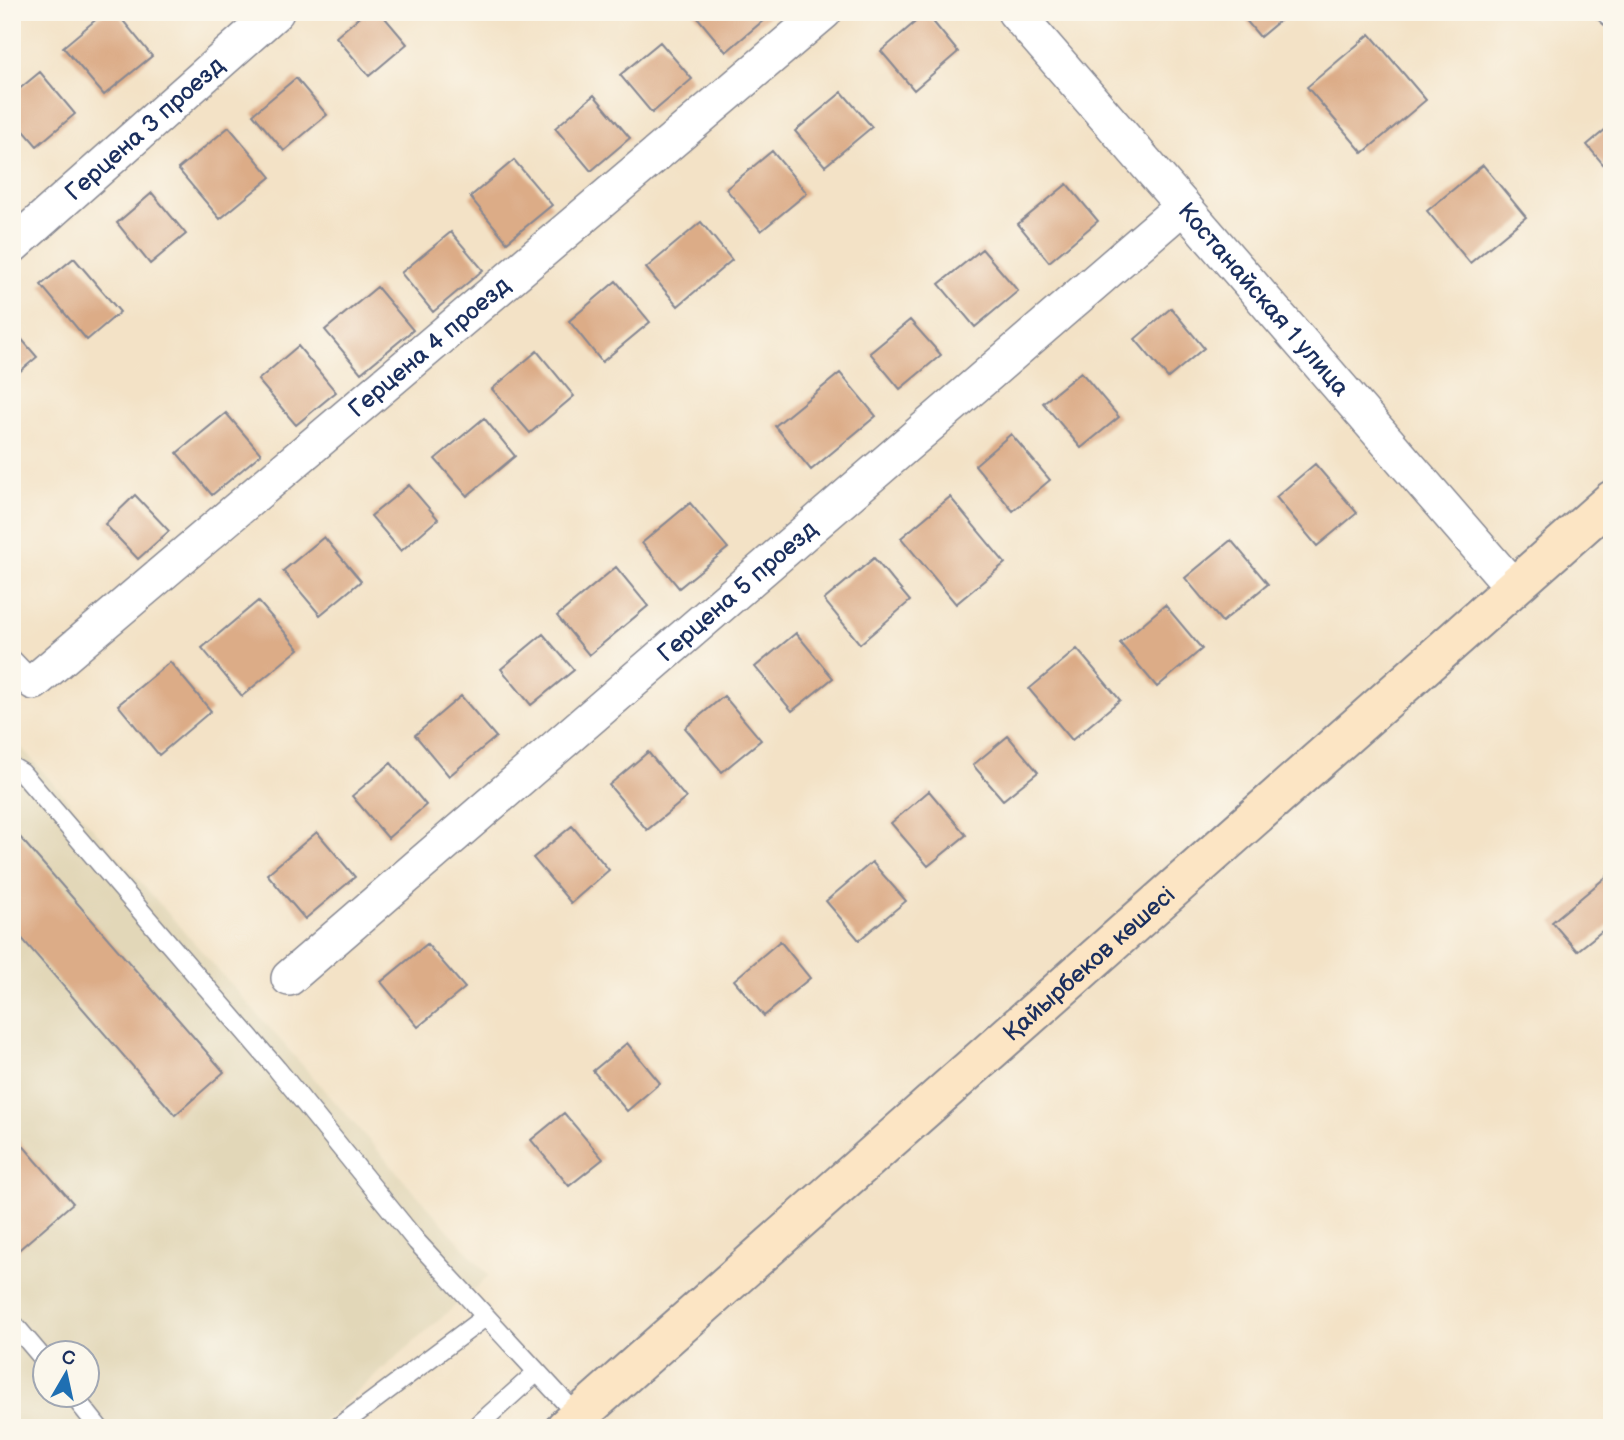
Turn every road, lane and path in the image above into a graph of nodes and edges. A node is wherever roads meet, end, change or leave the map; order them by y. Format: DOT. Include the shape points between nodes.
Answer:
graph roads {
  1 [pos="276,12"];
  2 [pos="824,12"];
  3 [pos="1015,12"];
  4 [pos="1604,12"];
  5 [pos="1612,19"];
  6 [pos="1183,206"];
  7 [pos="12,246"];
  8 [pos="1612,499"];
  9 [pos="1513,587"];
  10 [pos="23,671"];
  11 [pos="12,767"];
  12 [pos="289,978"];
  13 [pos="485,1317"];
  14 [pos="12,1322"];
  15 [pos="32,1346"];
  16 [pos="536,1373"];
  17 [pos="83,1408"];
  18 [pos="571,1422"];
  19 [pos="99,1428"];
  20 [pos="337,1428"];
  21 [pos="474,1428"];
  1 -- 7 [label="street, Герцена 3 проезд"];
  2 -- 10 [label="street, Герцена 4 проезд"];
  3 -- 6 [label="street, Костанайская 1 улица"];
  4 -- 5 [label="lane"];
  6 -- 9 [label="street, Костанайская 1 улица"];
  6 -- 12 [label="street, Герцена 5 проезд"];
  8 -- 9 [label="main road, Қайырбеков көшесі"];
  9 -- 18 [label="main road, Қайырбеков көшесі"];
  11 -- 13 [label="lane" via="22,773 277,1069 417,1242"];
  13 -- 16 [label="lane"];
  13 -- 20 [label="lane"];
  14 -- 15 [label="lane"];
  16 -- 18 [label="lane"];
  16 -- 21 [label="lane"];
  17 -- 19 [label="lane"];
}
